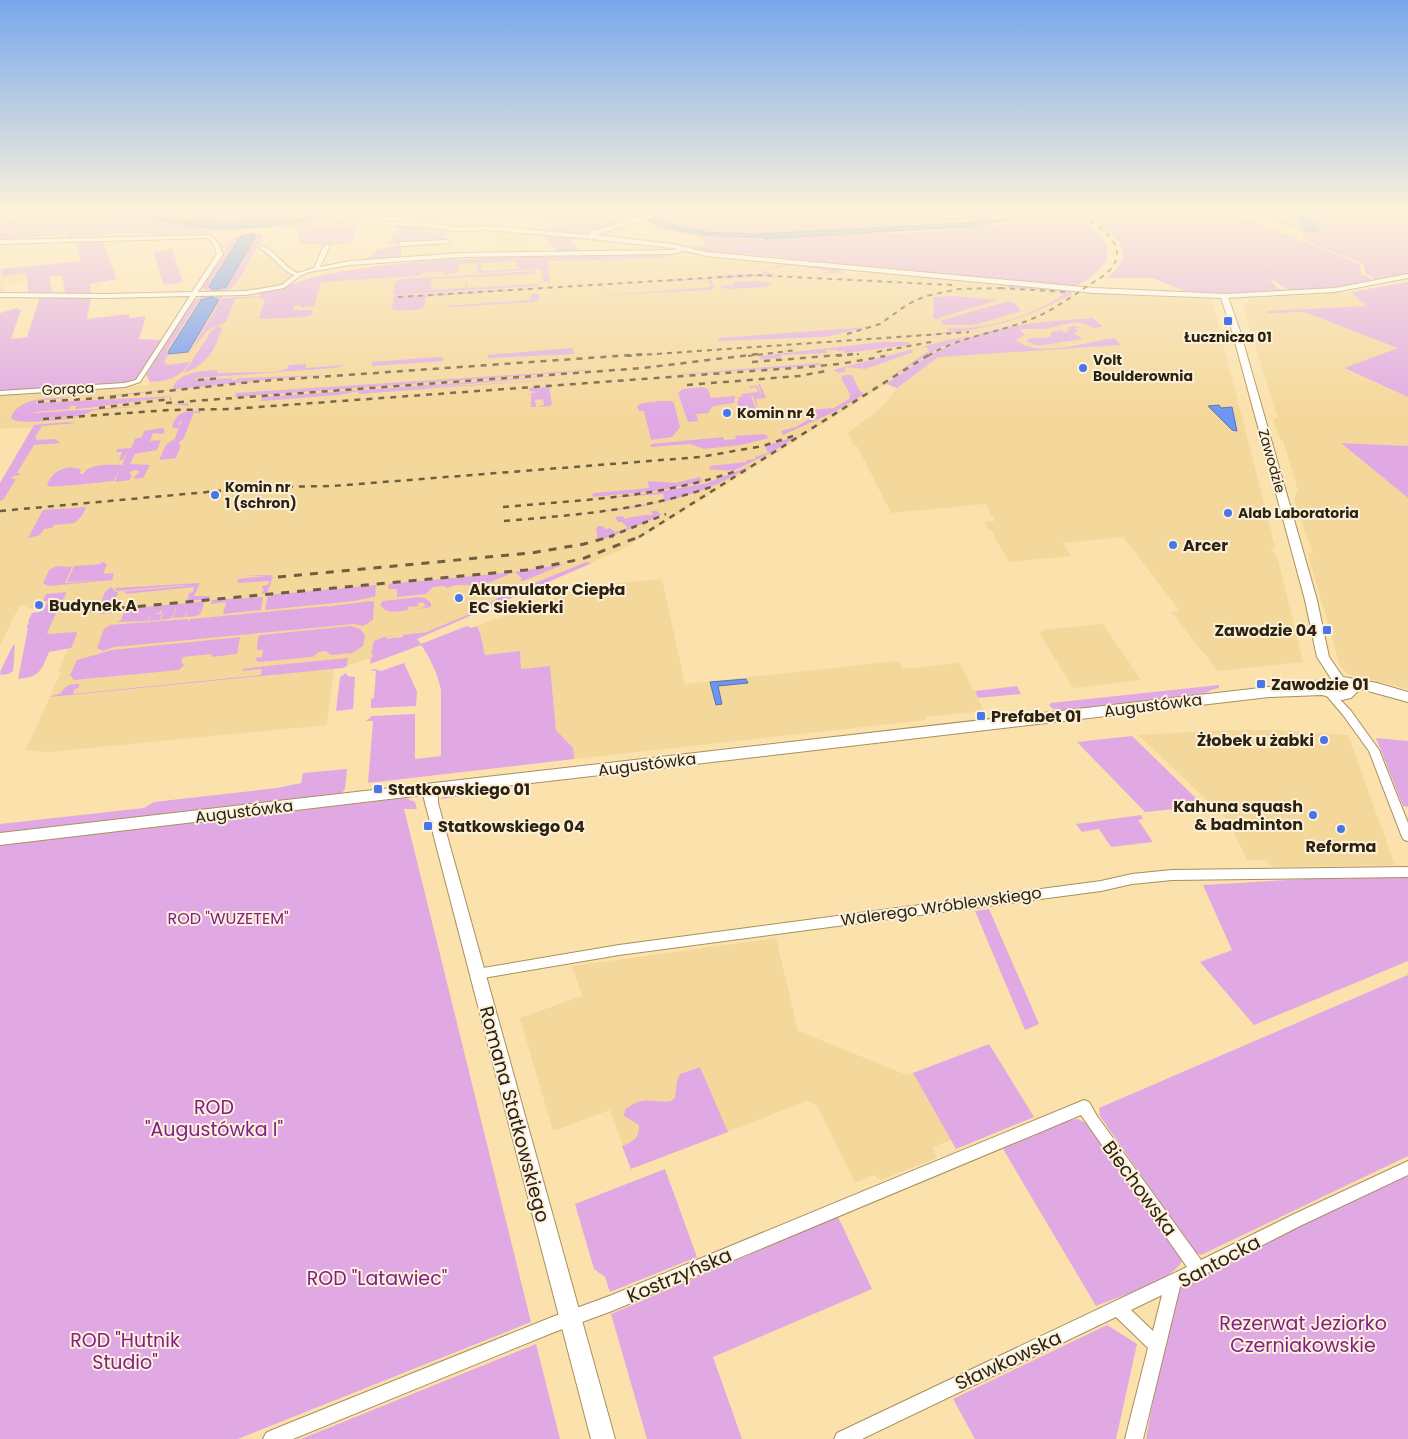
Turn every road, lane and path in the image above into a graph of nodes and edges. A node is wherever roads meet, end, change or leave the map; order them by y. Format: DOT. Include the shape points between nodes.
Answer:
graph roads {
  1 [pos="204,280"];
  2 [pos="291,280"];
  3 [pos="980,280"];
  4 [pos="1388,280"];
  5 [pos="195,294"];
  6 [pos="0,295"];
  7 [pos="1224,296"];
  8 [pos="0,393"];
  9 [pos="1334,686"];
  10 [pos="1408,697"];
  11 [pos="430,789"];
  12 [pos="1408,837"];
  13 [pos="0,839"];
  14 [pos="1408,872"];
  15 [pos="477,974"];
  16 [pos="1084,1107"];
  17 [pos="1408,1168"];
  18 [pos="1198,1269"];
  19 [pos="1173,1282"];
  20 [pos="1118,1308"];
  21 [pos="570,1319"];
  22 [pos="1157,1345"];
  23 [pos="272,1439"];
  24 [pos="603,1439"];
  25 [pos="843,1439"];
  26 [pos="1134,1439"];
  1 -- 5 [label="street"];
  2 -- 5 [label="street" via="284,286 246,293"];
  3 -- 7 [label="street" via="1094,291"];
  4 -- 7 [label="street" via="1342,290"];
  5 -- 6 [label="street"];
  5 -- 8 [label="street, Gorąca" via="136,383"];
  7 -- 9 [label="street, Zawodzie" via="1311,600 1323,657 1320,661"];
  9 -- 10 [label="street, Augustówka" via="1387,691"];
  9 -- 11 [label="street, Augustówka"];
  9 -- 12 [label="street, Zawodzie" via="1378,758"];
  11 -- 13 [label="street, Augustówka"];
  11 -- 15 [label="street, Romana Statkowskiego"];
  14 -- 15 [label="street, Walerego Wróblewskiego" via="1158,876 620,950"];
  15 -- 21 [label="street, Romana Statkowskiego"];
  16 -- 18 [label="street, Biechowska"];
  16 -- 21 [label="street, Kostrzyńska"];
  17 -- 18 [label="street, Santocka"];
  18 -- 19 [label="street, Santocka"];
  19 -- 20 [label="street, Sławkowska"];
  19 -- 22 [label="street, Santocka"];
  20 -- 22 [label="street"];
  20 -- 25 [label="street, Sławkowska"];
  21 -- 23 [label="street, Kostrzyńska"];
  21 -- 24 [label="street, Romana Statkowskiego"];
  22 -- 26 [label="street, Santocka"];
}
